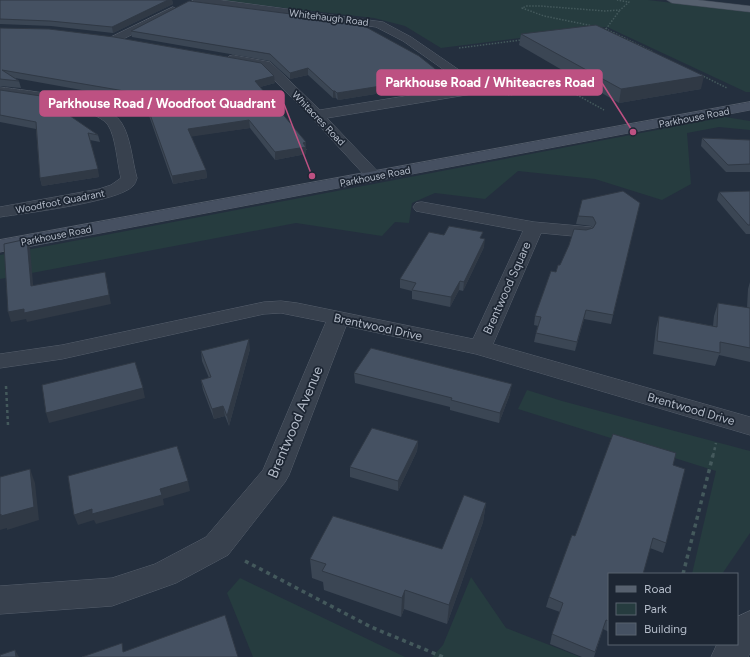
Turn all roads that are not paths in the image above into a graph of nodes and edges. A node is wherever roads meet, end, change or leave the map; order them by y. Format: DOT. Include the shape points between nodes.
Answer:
graph roads {
  1 [pos="192,0"];
  2 [pos="197,0"];
  3 [pos="672,0"];
  4 [pos="745,0"];
  5 [pos="750,1"];
  6 [pos="750,8"];
  7 [pos="101,37"];
  8 [pos="115,39"];
  9 [pos="138,42"];
  10 [pos="220,57"];
  11 [pos="0,91"];
  12 [pos="750,106"];
  13 [pos="317,115"];
  14 [pos="374,176"];
  15 [pos="422,207"];
  16 [pos="0,212"];
  17 [pos="534,227"];
  18 [pos="584,231"];
  19 [pos="0,246"];
  20 [pos="338,318"];
  21 [pos="480,348"];
  22 [pos="2,360"];
  23 [pos="750,426"];
  24 [pos="0,600"];
  25 [pos="750,626"];
  26 [pos="738,643"];
  27 [pos="737,645"];
  28 [pos="728,657"];
  1 -- 8 [label="street"];
  2 -- 13 [label="street, Whitehaugh Road" via="379,24 407,39 474,85 472,90"];
  3 -- 6 [label="main road"];
  4 -- 5 [label="main road"];
  7 -- 8 [label="street"];
  8 -- 9 [label="street"];
  10 -- 13 [label="street, Whitacres Road" via="266,65"];
  11 -- 16 [label="street, Woodfoot Quadrant" via="89,107 104,113 115,123 129,178 127,183 117,189 102,194"];
  12 -- 14 [label="main road, Parkhouse Road"];
  13 -- 14 [label="street, Whitacres Road"];
  14 -- 19 [label="main road, Parkhouse Road"];
  15 -- 17 [label="street, Brentwood Square"];
  17 -- 18 [label="street, Brentwood Square"];
  17 -- 21 [label="street, Brentwood Square"];
  20 -- 21 [label="street, Brentwood Drive"];
  20 -- 22 [label="street, Brentwood Drive" via="297,309 264,308 62,352"];
  20 -- 24 [label="street, Brentwood Avenue" via="275,475 217,546 165,574 112,592"];
  21 -- 23 [label="street, Brentwood Drive"];
  25 -- 26 [label="street"];
  27 -- 28 [label="street"];
}
